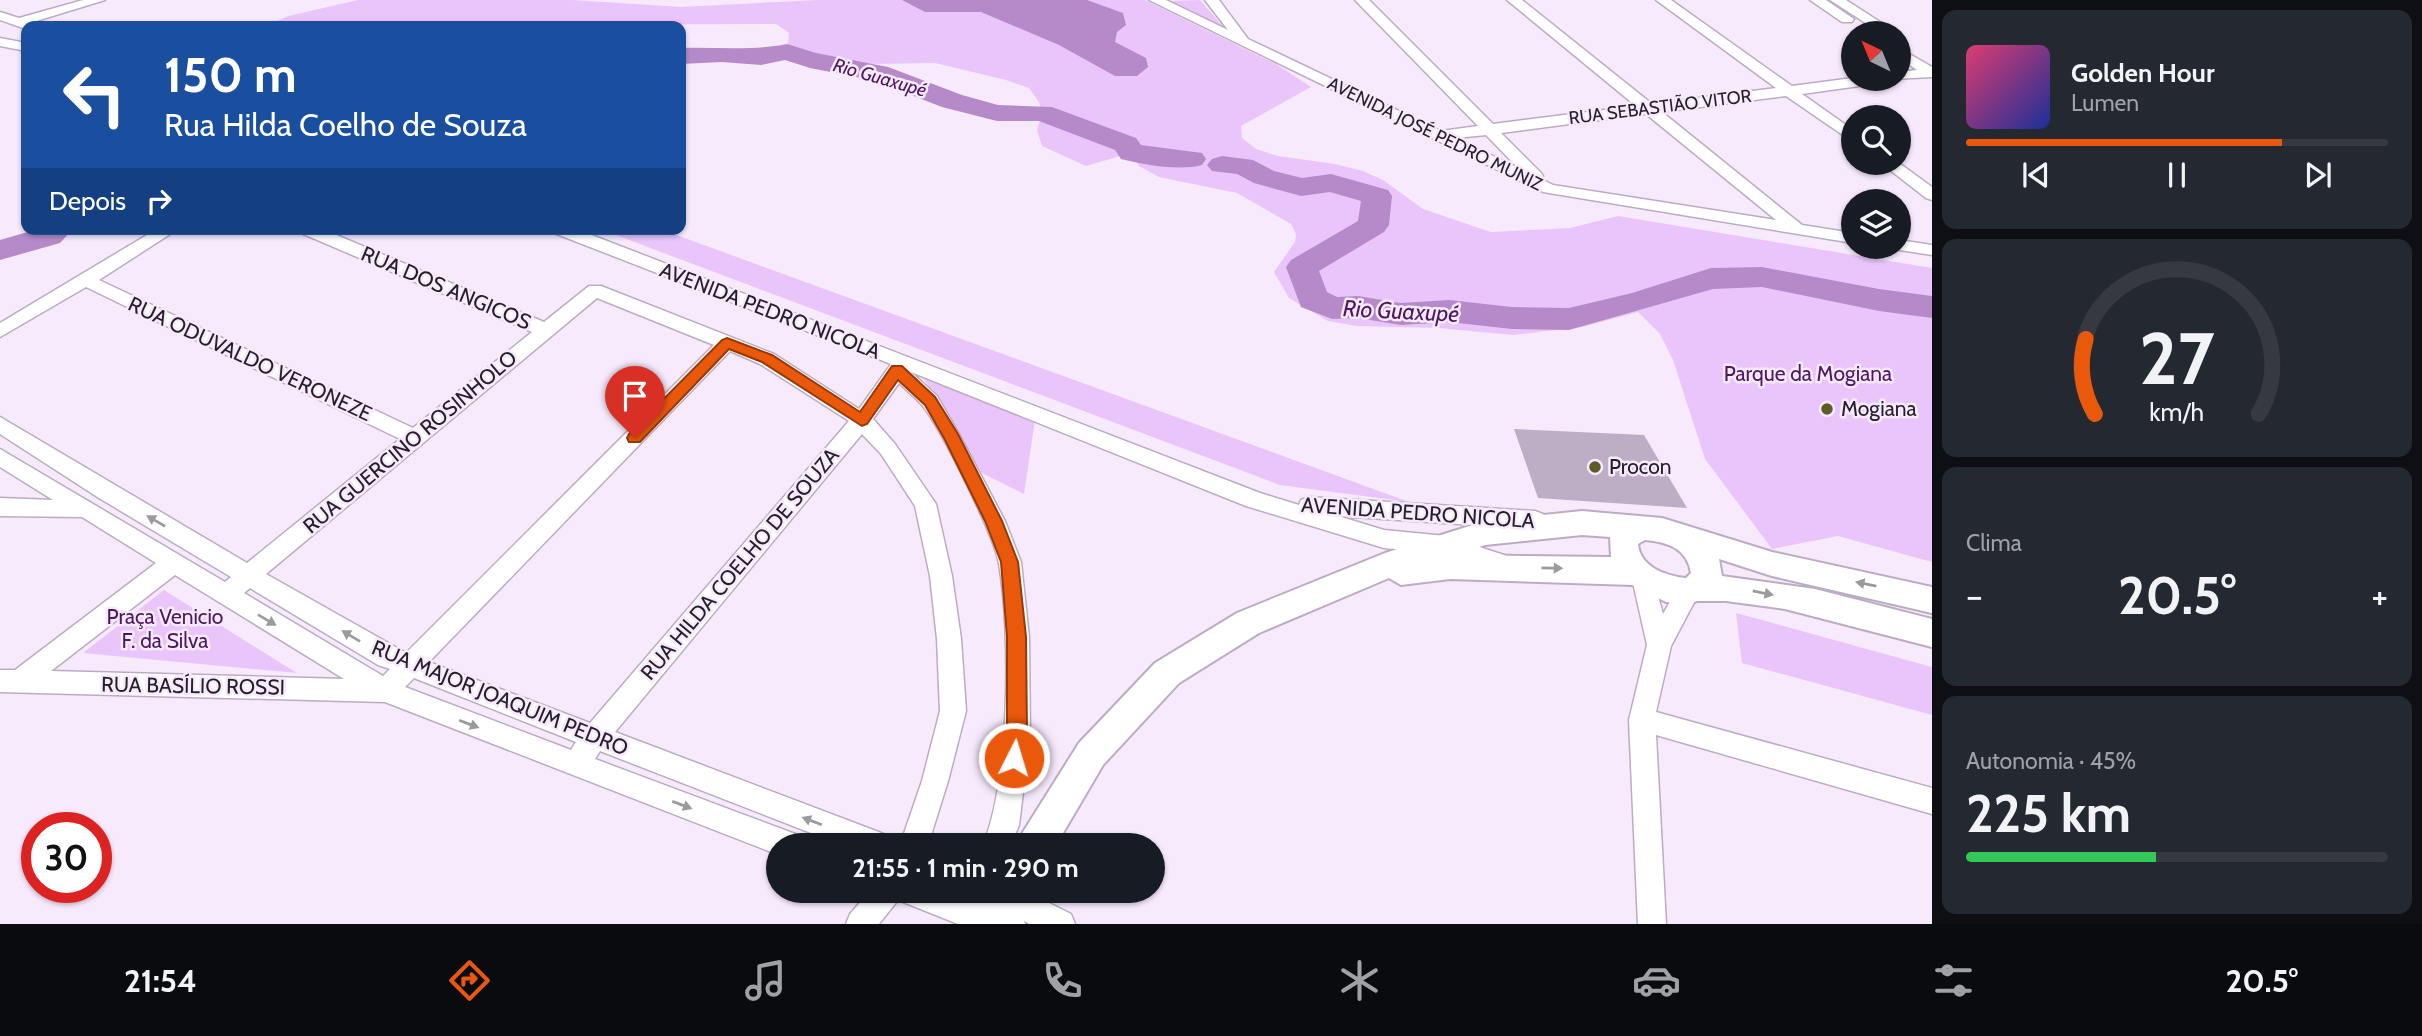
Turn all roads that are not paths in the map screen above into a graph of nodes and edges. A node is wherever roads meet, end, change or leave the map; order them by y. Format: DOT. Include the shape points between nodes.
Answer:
graph roads {
  1 [pos="98,0"];
  2 [pos="1156,0"];
  3 [pos="1213,0"];
  4 [pos="1362,0"];
  5 [pos="1514,0"];
  6 [pos="1663,0"];
  7 [pos="1816,0"];
  8 [pos="1837,0"];
  9 [pos="0,16"];
  10 [pos="36,21"];
  11 [pos="1850,21"];
  12 [pos="1871,21"];
  13 [pos="21,22"];
  14 [pos="0,43"];
  15 [pos="1245,43"];
  16 [pos="21,46"];
  17 [pos="1911,47"];
  18 [pos="0,57"];
  19 [pos="21,59"];
  20 [pos="1911,59"];
  21 [pos="1932,60"];
  22 [pos="1932,72"];
  23 [pos="1911,75"];
  24 [pos="1841,84"];
  25 [pos="1791,90"];
  26 [pos="1652,108"];
  27 [pos="1841,127"];
  28 [pos="1486,128"];
  29 [pos="1439,136"];
  30 [pos="1905,175"];
  31 [pos="1549,189"];
  32 [pos="1932,195"];
  33 [pos="1798,230"];
  34 [pos="160,235"];
  35 [pos="321,235"];
  36 [pos="575,235"];
  37 [pos="1841,236"];
  38 [pos="1911,247"];
  39 [pos="1932,250"];
  40 [pos="85,280"];
  41 [pos="546,330"];
  42 [pos="0,331"];
  43 [pos="727,343"];
  44 [pos="900,366"];
  45 [pos="862,420"];
  46 [pos="0,425"];
  47 [pos="415,438"];
  48 [pos="0,457"];
  49 [pos="63,464"];
  50 [pos="40,480"];
  51 [pos="107,492"];
  52 [pos="1254,500"];
  53 [pos="0,507"];
  54 [pos="84,510"];
  55 [pos="1582,523"];
  56 [pos="1651,528"];
  57 [pos="1446,545"];
  58 [pos="1390,550"];
  59 [pos="172,564"];
  60 [pos="1514,568"];
  61 [pos="249,575"];
  62 [pos="1640,576"];
  63 [pos="1362,577"];
  64 [pos="1692,589"];
  65 [pos="225,595"];
  66 [pos="1932,600"];
  67 [pos="1932,633"];
  68 [pos="1659,645"];
  69 [pos="412,667"];
  70 [pos="9,682"];
  71 [pos="385,691"];
  72 [pos="1642,720"];
  73 [pos="595,737"];
  74 [pos="575,765"];
  75 [pos="1932,801"];
  76 [pos="845,833"];
  77 [pos="918,833"];
  78 [pos="1002,833"];
  79 [pos="1043,833"];
  80 [pos="766,837"];
  81 [pos="878,903"];
  82 [pos="993,906"];
  83 [pos="860,924"];
  84 [pos="1061,924"];
  85 [pos="1652,924"];
  1 -- 10 [label="street"];
  2 -- 15 [label="street, AVENIDA JOSÉ PEDRO MUNIZ"];
  3 -- 15 [label="street"];
  4 -- 28 [label="street"];
  5 -- 26 [label="street"];
  6 -- 25 [label="street"];
  7 -- 11 [label="street"];
  8 -- 12 [label="street"];
  9 -- 13 [label="street"];
  14 -- 16 [label="street"];
  15 -- 29 [label="street, AVENIDA JOSÉ PEDRO MUNIZ"];
  17 -- 21 [label="street"];
  18 -- 19 [label="street"];
  20 -- 22 [label="street"];
  22 -- 23 [label="street"];
  24 -- 25 [label="street, RUA SEBASTIÃO VITOR"];
  25 -- 26 [label="street, RUA SEBASTIÃO VITOR"];
  25 -- 27 [label="street"];
  26 -- 28 [label="street, RUA SEBASTIÃO VITOR"];
  26 -- 33 [label="street"];
  28 -- 29 [label="street, RUA SEBASTIÃO VITOR"];
  28 -- 31 [label="street"];
  29 -- 31 [label="street, AVENIDA JOSÉ PEDRO MUNIZ"];
  30 -- 32 [label="street"];
  31 -- 33 [label="street, AVENIDA JOSÉ PEDRO MUNIZ"];
  33 -- 37 [label="street, AVENIDA JOSÉ PEDRO MUNIZ"];
  34 -- 40 [label="street"];
  35 -- 41 [label="street, RUA DOS ANGICOS"];
  36 -- 44 [label="street, AVENIDA PEDRO NICOLA"];
  38 -- 39 [label="street"];
  40 -- 42 [label="street"];
  40 -- 47 [label="street, RUA ODUVALDO VERONEZE"];
  41 -- 43 [label="street, RUA GUERCINO ROSINHOLO" via="594,290"];
  41 -- 47 [label="street, RUA GUERCINO ROSINHOLO"];
  43 -- 45 [label="street" via="767,359"];
  43 -- 69 [label="street"];
  44 -- 45 [label="street, RUA HILDA COELHO DE SOUZA"];
  44 -- 52 [label="street, AVENIDA PEDRO NICOLA"];
  44 -- 78 [label="street" via="930,401 952,439 1010,562 1017,637 1017,735"];
  45 -- 73 [label="street, RUA HILDA COELHO DE SOUZA"];
  45 -- 77 [label="street" via="925,504 941,576 953,711"];
  46 -- 49 [label="street, RUA MAJOR JOAQUIM PEDRO"];
  47 -- 61 [label="street, RUA GUERCINO ROSINHOLO"];
  48 -- 50 [label="street, RUA MAJOR JOAQUIM PEDRO"];
  49 -- 50 [label="street"];
  49 -- 51 [label="street, RUA MAJOR JOAQUIM PEDRO"];
  50 -- 54 [label="street, RUA MAJOR JOAQUIM PEDRO"];
  51 -- 54 [label="street"];
  61 -- 51 [label="street, RUA MAJOR JOAQUIM PEDRO, one-way"];
  52 -- 55 [label="street, AVENIDA PEDRO NICOLA" via="1354,511"];
  52 -- 58 [label="street, AVENIDA PEDRO NICOLA"];
  53 -- 54 [label="street"];
  54 -- 59 [label="street, RUA MAJOR JOAQUIM PEDRO"];
  55 -- 56 [label="main road"];
  55 -- 57 [label="main road" via="1485,533"];
  56 -- 62 [label="main road" via="1629,531 1623,539 1626,562"];
  56 -- 64 [label="main road" via="1686,540 1703,557 1707,576"];
  66 -- 56 [label="main road, one-way" via="1772,564"];
  57 -- 58 [label="main road"];
  57 -- 60 [label="street, AVENIDA PEDRO NICOLA"];
  58 -- 63 [label="main road"];
  59 -- 65 [label="street, RUA MAJOR JOAQUIM PEDRO"];
  59 -- 70 [label="street"];
  60 -- 62 [label="main road, one-way" via="1611,569"];
  60 -- 63 [label="main road" via="1450,567"];
  61 -- 65 [label="street, RUA GUERCINO ROSINHOLO"];
  69 -- 61 [label="street, RUA MAJOR JOAQUIM PEDRO, one-way" via="387,657"];
  62 -- 64 [label="main road" via="1666,589"];
  62 -- 68 [label="street"];
  63 -- 79 [label="main road" via="1248,622 1167,673 1091,754"];
  64 -- 67 [label="main road, one-way" via="1733,587"];
  64 -- 68 [label="street"];
  65 -- 71 [label="street, RUA MAJOR JOAQUIM PEDRO, one-way"];
  68 -- 72 [label="street"];
  69 -- 71 [label="street"];
  69 -- 73 [label="street, RUA MAJOR JOAQUIM PEDRO"];
  70 -- 71 [label="street, RUA BASÍLIO ROSSI"];
  71 -- 74 [label="street, RUA MAJOR JOAQUIM PEDRO, one-way"];
  72 -- 75 [label="street"];
  72 -- 85 [label="street"];
  73 -- 74 [label="street, RUA HILDA COELHO DE SOUZA"];
  76 -- 73 [label="street, RUA MAJOR JOAQUIM PEDRO, one-way"];
  74 -- 80 [label="street, RUA MAJOR JOAQUIM PEDRO, one-way"];
  81 -- 83 [label="street"];
  82 -- 84 [label="street"];
}
